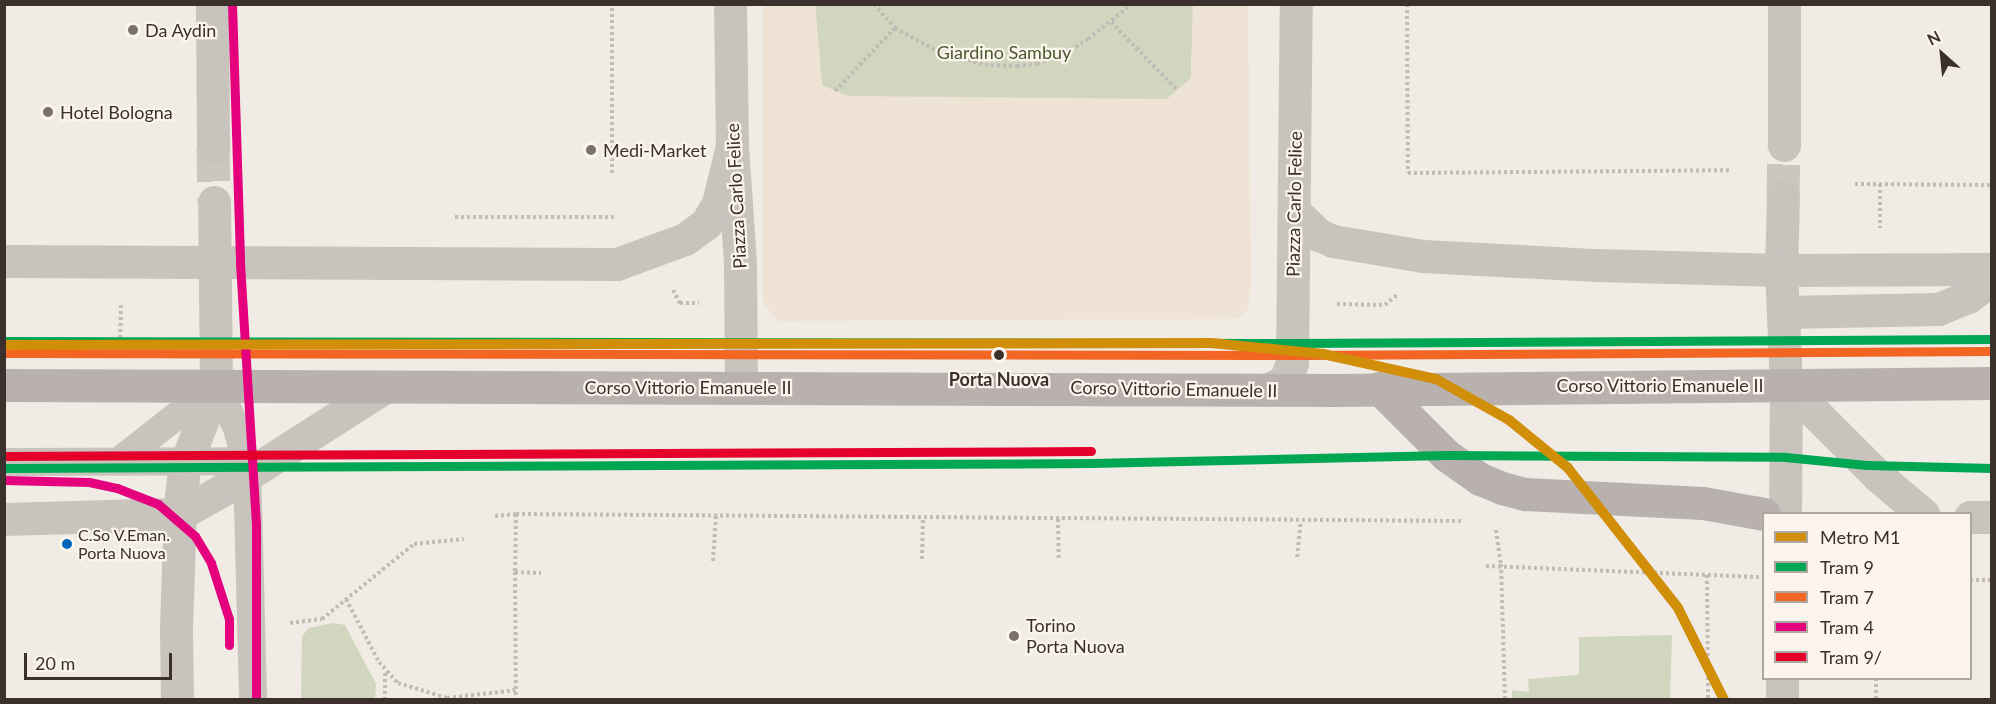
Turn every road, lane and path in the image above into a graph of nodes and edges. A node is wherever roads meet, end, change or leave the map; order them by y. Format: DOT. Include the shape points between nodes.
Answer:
graph roads {
  1 [pos="212,4"];
  2 [pos="612,4"];
  3 [pos="730,4"];
  4 [pos="874,4"];
  5 [pos="1132,4"];
  6 [pos="1296,4"];
  7 [pos="1407,4"];
  8 [pos="1784,4"];
  9 [pos="1111,22"];
  10 [pos="895,28"];
  11 [pos="1178,90"];
  12 [pos="835,91"];
  13 [pos="1784,145"];
  14 [pos="732,146"];
  15 [pos="213,148"];
  16 [pos="1730,170"];
  17 [pos="612,173"];
  18 [pos="1855,184"];
  19 [pos="1880,184"];
  20 [pos="1992,185"];
  21 [pos="1783,197"];
  22 [pos="214,202"];
  23 [pos="1294,211"];
  24 [pos="1880,232"];
  25 [pos="4,261"];
  26 [pos="213,262"];
  27 [pos="1992,269"];
  28 [pos="1781,270"];
  29 [pos="1992,279"];
  30 [pos="1784,312"];
  31 [pos="1992,383"];
  32 [pos="1785,384"];
  33 [pos="4,385"];
  34 [pos="216,385"];
  35 [pos="741,387"];
  36 [pos="383,388"];
  37 [pos="1379,388"];
  38 [pos="1267,390"];
  39 [pos="119,461"];
  40 [pos="187,461"];
  41 [pos="4,462"];
  42 [pos="246,468"];
  43 [pos="1785,512"];
  44 [pos="1922,512"];
  45 [pos="1762,513"];
  46 [pos="180,514"];
  47 [pos="516,514"];
  48 [pos="716,515"];
  49 [pos="495,516"];
  50 [pos="923,517"];
  51 [pos="1972,517"];
  52 [pos="1992,517"];
  53 [pos="4,519"];
  54 [pos="1058,519"];
  55 [pos="1301,521"];
  56 [pos="1472,521"];
  57 [pos="1495,521"];
  58 [pos="464,539"];
  59 [pos="1297,557"];
  60 [pos="1059,558"];
  61 [pos="922,559"];
  62 [pos="713,561"];
  63 [pos="1501,564"];
  64 [pos="1486,566"];
  65 [pos="515,572"];
  66 [pos="541,573"];
  67 [pos="1707,575"];
  68 [pos="1762,577"];
  69 [pos="1972,580"];
  70 [pos="1992,580"];
  71 [pos="346,599"];
  72 [pos="286,623"];
  73 [pos="386,669"];
  74 [pos="1782,680"];
  75 [pos="1876,680"];
  76 [pos="516,690"];
  77 [pos="177,699"];
  78 [pos="253,699"];
  79 [pos="385,699"];
  80 [pos="516,699"];
  81 [pos="1505,699"];
  82 [pos="1708,699"];
  83 [pos="1782,699"];
  84 [pos="1876,699"];
  1 -- 15 [label="street"];
  2 -- 17 [label="path"];
  3 -- 14 [label="street, Piazza Carlo Felice"];
  4 -- 10 [label="path"];
  5 -- 9 [label="path"];
  6 -- 23 [label="street, Piazza Carlo Felice"];
  7 -- 16 [label="path" via="1408,173"];
  8 -- 13 [label="street"];
  9 -- 10 [label="path" via="1065,53 1037,64 1017,66 985,65 939,52"];
  9 -- 11 [label="path"];
  10 -- 12 [label="path"];
  14 -- 26 [label="street" via="718,203 706,224 685,239 617,264"];
  14 -- 35 [label="street, Piazza Carlo Felice" via="740,264"];
  18 -- 19 [label="path"];
  19 -- 20 [label="path"];
  19 -- 24 [label="path"];
  21 -- 28 [label="street"];
  22 -- 26 [label="street"];
  23 -- 28 [label="street" via="1319,235 1333,241 1423,256"];
  23 -- 38 [label="street, Piazza Carlo Felice" via="1292,363 1285,381"];
  25 -- 26 [label="street"];
  26 -- 34 [label="street"];
  27 -- 28 [label="street"];
  28 -- 30 [label="street"];
  29 -- 30 [label="street" via="1968,297 1938,309"];
  30 -- 32 [label="street"];
  31 -- 32 [label="main road, Corso Vittorio Emanuele II"];
  32 -- 37 [label="main road, Corso Vittorio Emanuele II"];
  32 -- 43 [label="street"];
  32 -- 44 [label="street, Corso Vittorio Emanuele II" via="1878,476"];
  33 -- 34 [label="main road, Corso Vittorio Emanuele II"];
  34 -- 36 [label="main road, Corso Vittorio Emanuele II"];
  34 -- 39 [label="lane"];
  34 -- 40 [label="street"];
  34 -- 42 [label="lane" via="237,428"];
  35 -- 36 [label="main road, Corso Vittorio Emanuele II"];
  35 -- 38 [label="main road, Corso Vittorio Emanuele II"];
  36 -- 42 [label="street"];
  37 -- 38 [label="main road, Corso Vittorio Emanuele II"];
  37 -- 45 [label="main road" via="1446,455 1480,479 1502,488 1525,494 1702,503"];
  39 -- 40 [label="lane"];
  39 -- 41 [label="lane"];
  40 -- 42 [label="lane"];
  40 -- 46 [label="street"];
  42 -- 46 [label="street"];
  42 -- 78 [label="lane"];
  46 -- 53 [label="street"];
  46 -- 77 [label="street"];
  47 -- 48 [label="path"];
  47 -- 49 [label="path"];
  47 -- 65 [label="path"];
  48 -- 50 [label="path"];
  48 -- 62 [label="path"];
  50 -- 54 [label="path"];
  50 -- 61 [label="path"];
  51 -- 52 [label="street"];
  54 -- 55 [label="path"];
  54 -- 60 [label="path"];
  55 -- 56 [label="path"];
  55 -- 59 [label="path"];
  57 -- 63 [label="path"];
  58 -- 71 [label="path" via="414,544"];
  63 -- 64 [label="path"];
  63 -- 67 [label="path"];
  63 -- 81 [label="path"];
  65 -- 66 [label="path"];
  65 -- 76 [label="path"];
  67 -- 68 [label="path"];
  67 -- 82 [label="path"];
  69 -- 70 [label="path"];
  71 -- 72 [label="path" via="322,619"];
  71 -- 73 [label="path"];
  73 -- 76 [label="path" via="398,683 447,698"];
  73 -- 79 [label="path"];
  74 -- 83 [label="street"];
  75 -- 84 [label="path"];
  76 -- 80 [label="path"];
}
